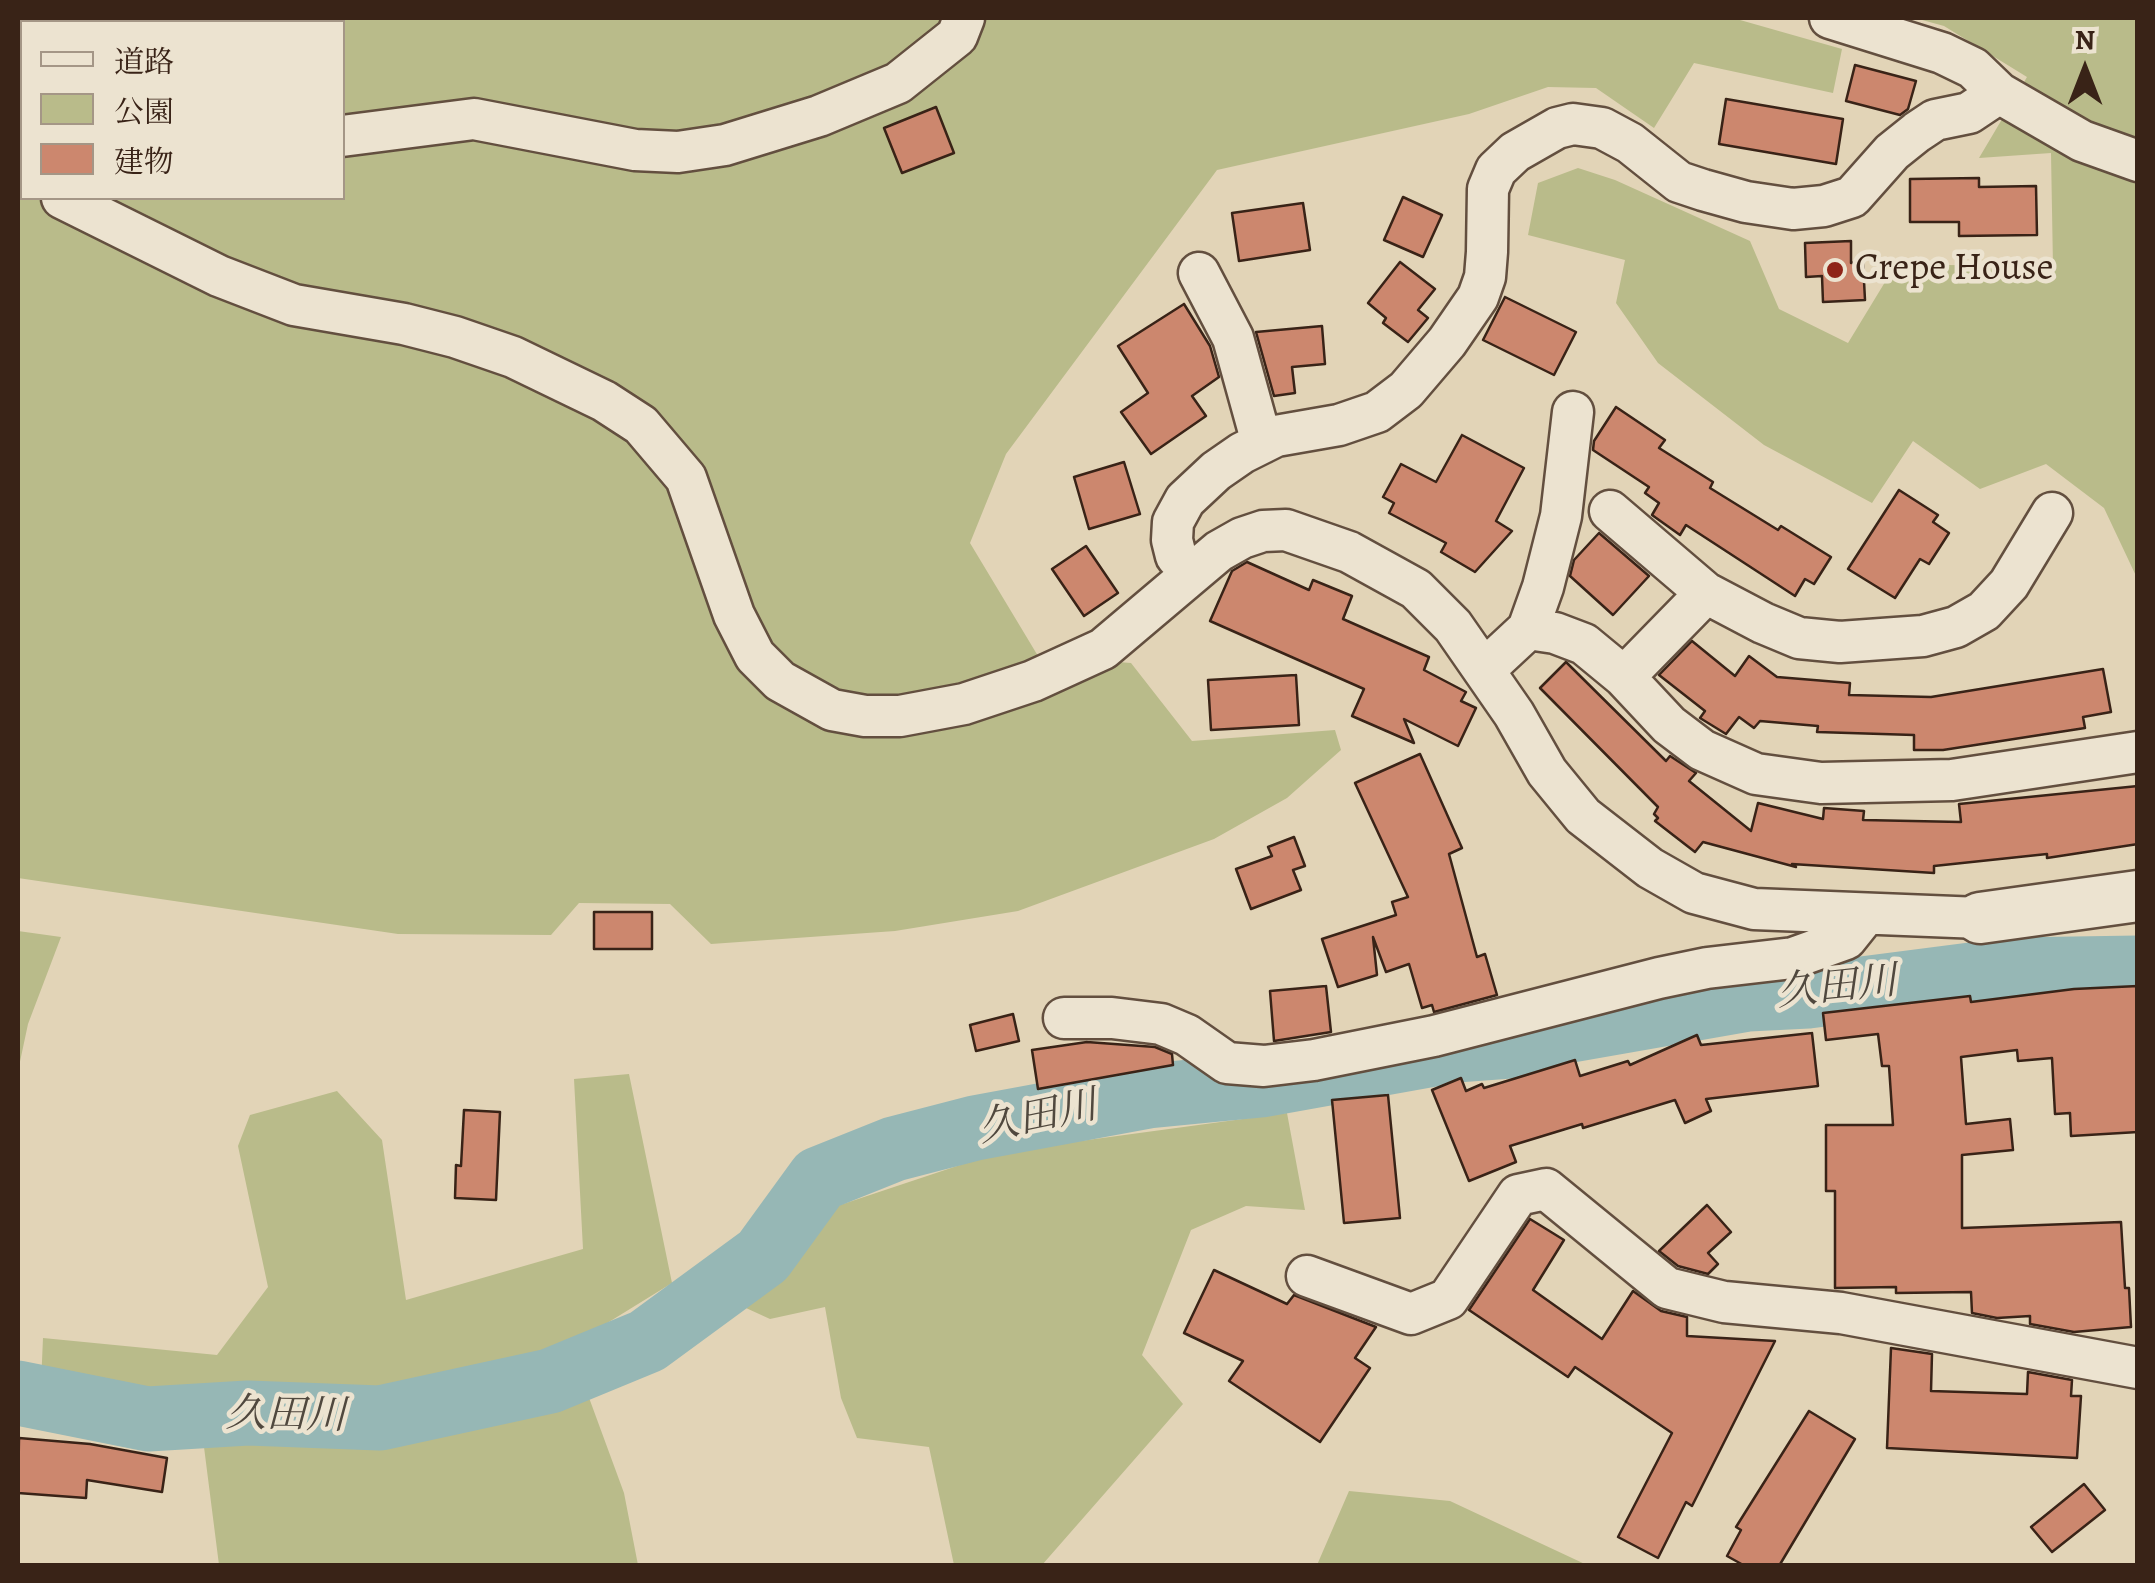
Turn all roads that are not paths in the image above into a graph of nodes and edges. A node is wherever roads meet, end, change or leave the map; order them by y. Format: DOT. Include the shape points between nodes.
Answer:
graph roads {
  1 [pos="964,18"];
  2 [pos="1830,18"];
  3 [pos="1999,94"];
  4 [pos="345,136"];
  5 [pos="2138,161"];
  6 [pos="66,200"];
  7 [pos="1199,273"];
  8 [pos="1573,412"];
  9 [pos="1262,442"];
  10 [pos="1610,511"];
  11 [pos="2052,513"];
  12 [pos="1191,573"];
  13 [pos="1706,592"];
  14 [pos="1528,629"];
  15 [pos="1485,669"];
  16 [pos="1624,677"];
  17 [pos="2138,752"];
  18 [pos="2138,896"];
  19 [pos="1866,914"];
  20 [pos="1980,918"];
  21 [pos="1064,1018"];
  22 [pos="1308,1276"];
  23 [pos="2138,1368"];
  1 -- 4 [label="street" via="958,36 898,83 725,145 635,150 474,119"];
  2 -- 3 [label="street" via="1942,53 1973,68"];
  3 -- 5 [label="street" via="2082,142"];
  3 -- 9 [label="street" via="1970,113 1935,120 1916,132 1852,197 1793,209 1679,182 1602,128 1557,128 1496,170 1488,189 1488,252 1478,298 1406,390 1377,412"];
  6 -- 12 [label="street" via="219,276 294,305 404,324 513,358 641,425 686,478 755,656 780,681 832,710 914,714 1033,681 1102,649"];
  7 -- 9 [label="street" via="1233,338"];
  8 -- 14 [label="street" via="1561,516"];
  9 -- 12 [label="street" via="1216,472 1185,500 1173,522 1176,556"];
  10 -- 13 [label="street"];
  11 -- 13 [label="street" via="2009,584 1984,611 1922,636 1800,638"];
  12 -- 15 [label="street" via="1230,544 1263,532 1315,538 1416,589"];
  13 -- 16 [label="street"];
  14 -- 15 [label="street"];
  14 -- 16 [label="street" via="1584,644"];
  15 -- 19 [label="street" via="1582,816 1650,868 1694,893 1754,909"];
  16 -- 17 [label="street" via="1702,750 1780,779 1952,780"];
  18 -- 20 [label="street"];
  19 -- 20 [label="street"];
  19 -- 21 [label="street" via="1846,939 1794,958 1659,978 1314,1060 1227,1064 1161,1024"];
  22 -- 23 [label="street" via="1410,1314 1448,1298 1518,1195 1546,1189 1667,1288"];
}
